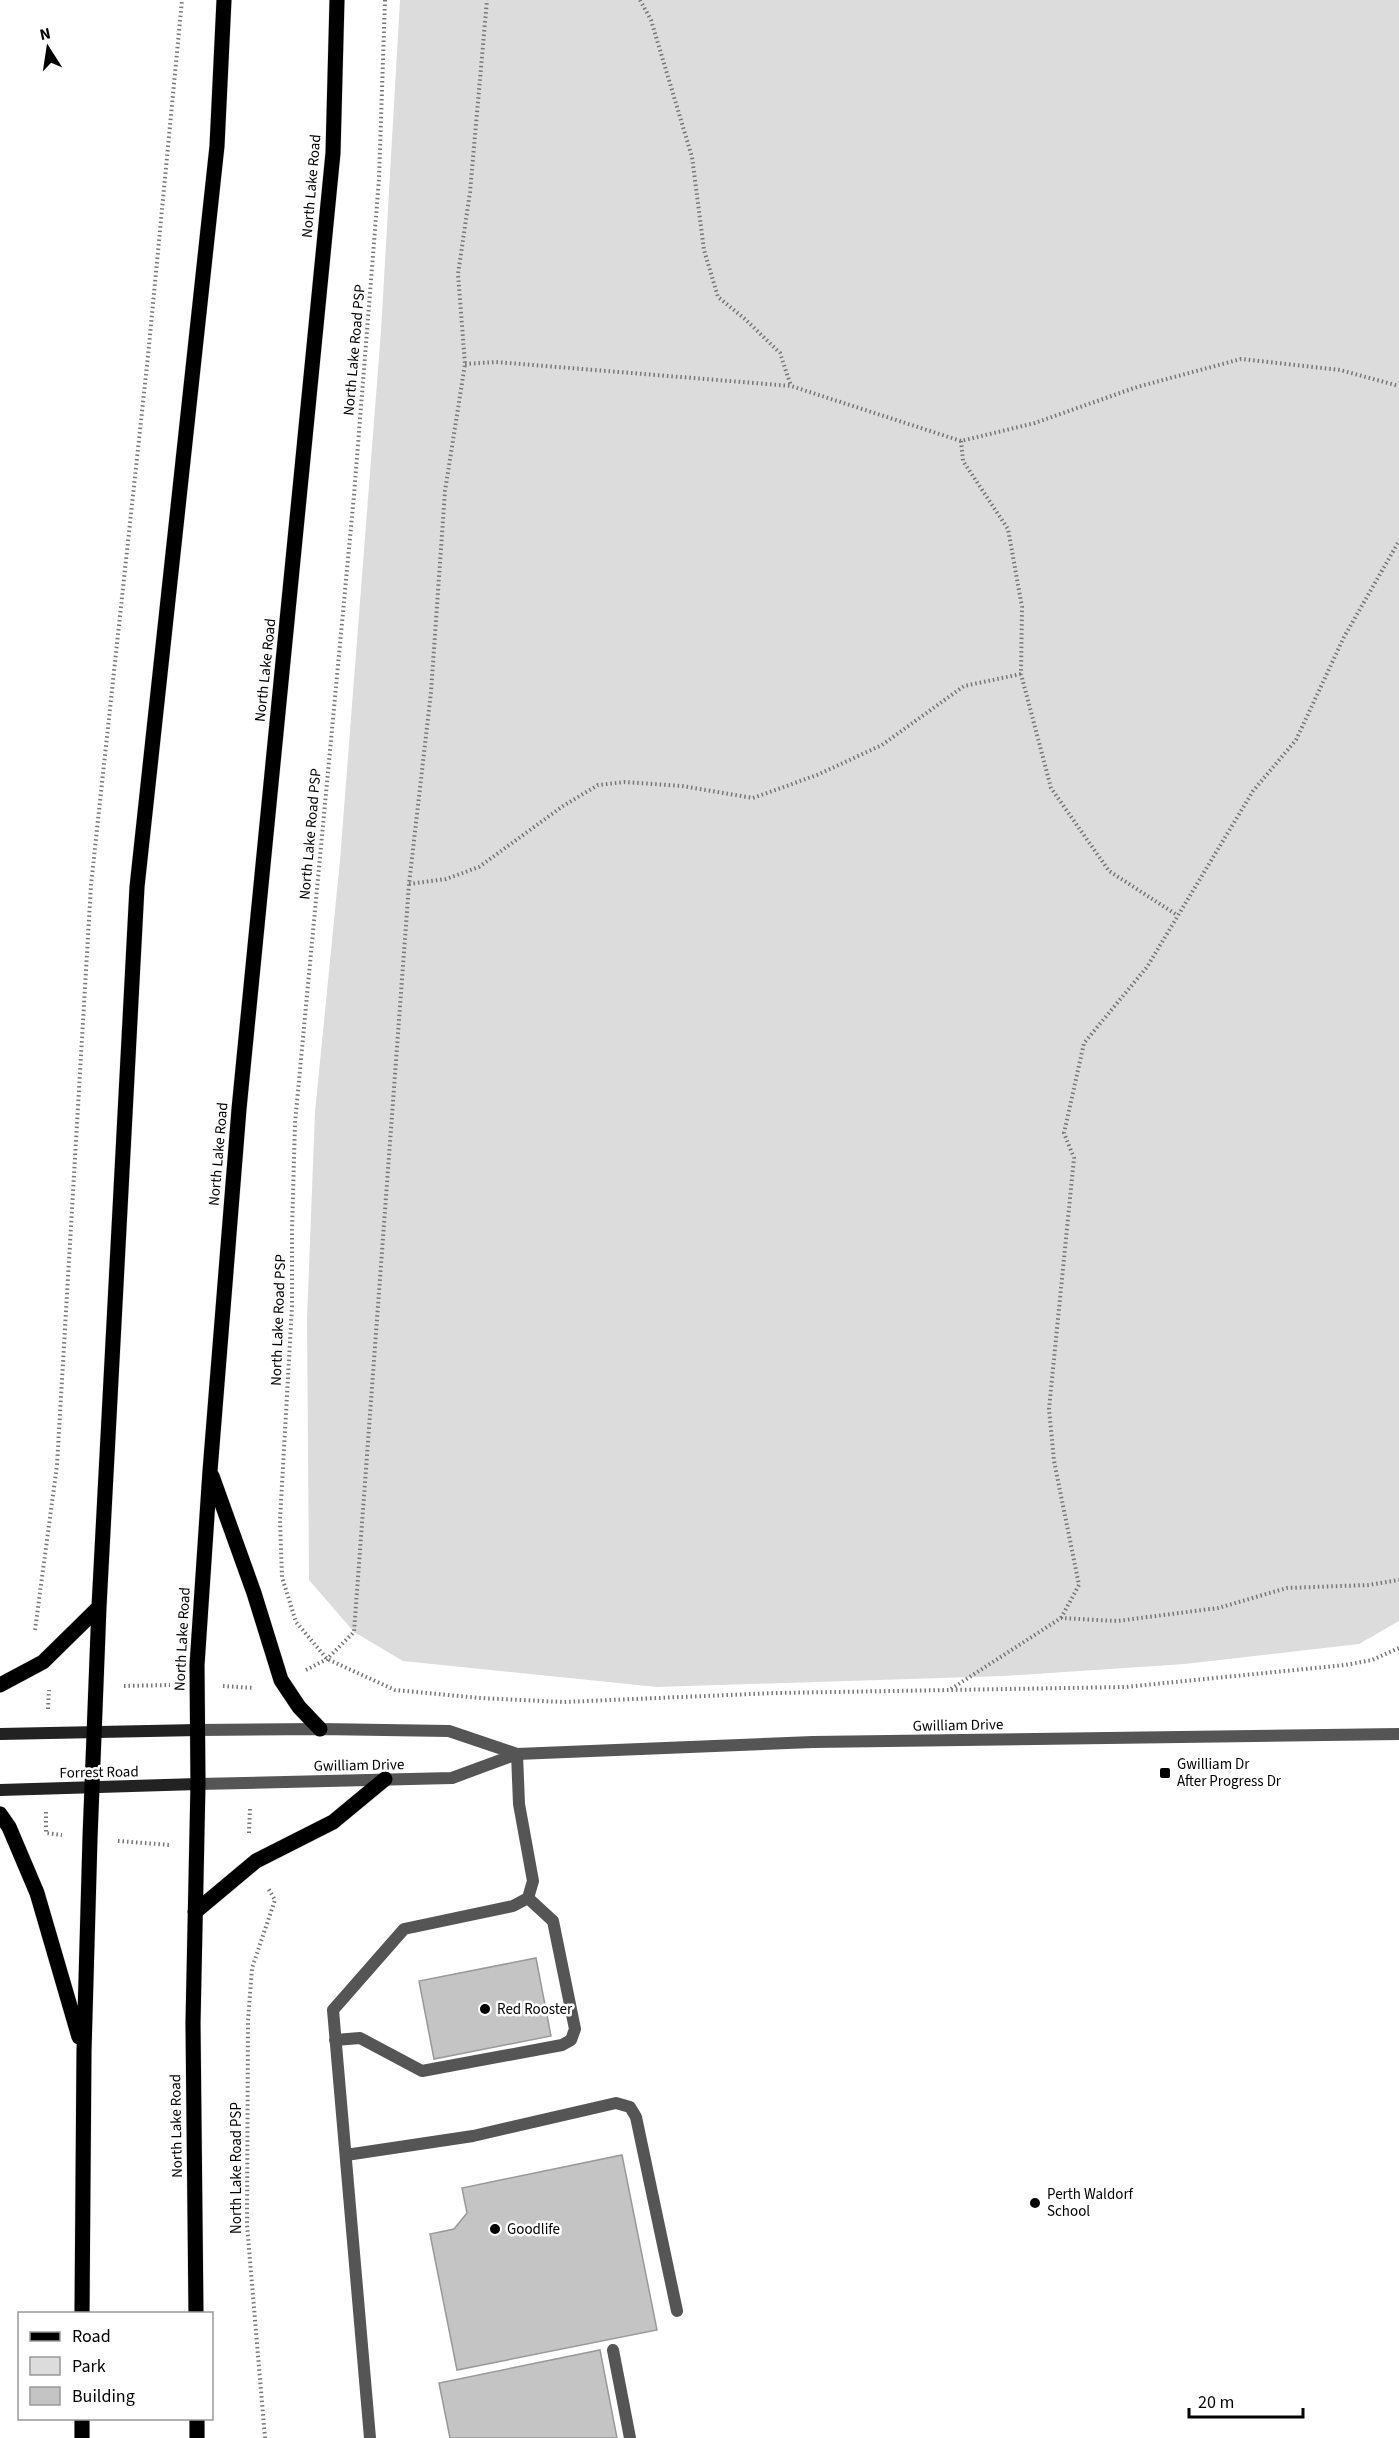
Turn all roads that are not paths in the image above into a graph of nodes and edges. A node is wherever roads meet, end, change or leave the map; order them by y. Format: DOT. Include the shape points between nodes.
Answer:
graph roads {
  1 [pos="224,0"];
  2 [pos="337,0"];
  3 [pos="210,1471"];
  4 [pos="99,1607"];
  5 [pos="0,1685"];
  6 [pos="320,1729"];
  7 [pos="198,1730"];
  8 [pos="95,1733"];
  9 [pos="0,1734"];
  10 [pos="1399,1734"];
  11 [pos="517,1754"];
  12 [pos="385,1779"];
  13 [pos="198,1784"];
  14 [pos="93,1788"];
  15 [pos="0,1790"];
  16 [pos="0,1814"];
  17 [pos="528,1898"];
  18 [pos="195,1912"];
  19 [pos="335,2040"];
  20 [pos="84,2051"];
  21 [pos="346,2155"];
  22 [pos="676,2311"];
  23 [pos="82,2312"];
  24 [pos="196,2312"];
  25 [pos="613,2350"];
  26 [pos="82,2420"];
  27 [pos="197,2420"];
  28 [pos="82,2438"];
  29 [pos="197,2438"];
  30 [pos="370,2438"];
  31 [pos="630,2438"];
  1 -- 4 [label="main road" via="218,146 137,887"];
  2 -- 3 [label="main road, North Lake Road" via="333,153 239,1109"];
  3 -- 6 [label="main road" via="281,1680"];
  3 -- 7 [label="main road, North Lake Road" via="196,1686"];
  4 -- 5 [label="main road" via="44,1662"];
  4 -- 8 [label="main road"];
  6 -- 7 [label="street, Gwilliam Drive"];
  6 -- 11 [label="street, Gwilliam Drive" via="449,1731"];
  7 -- 8 [label="main road"];
  7 -- 13 [label="main road, North Lake Road"];
  8 -- 9 [label="main road"];
  8 -- 14 [label="main road"];
  10 -- 11 [label="street, Gwilliam Drive" via="813,1742"];
  11 -- 12 [label="street, Gwilliam Drive" via="453,1778"];
  11 -- 17 [label="street" via="519,1804 532,1881"];
  12 -- 13 [label="street, Gwilliam Drive"];
  12 -- 18 [label="main road" via="333,1822 256,1861"];
  13 -- 14 [label="main road, Forrest Road"];
  13 -- 18 [label="main road, North Lake Road"];
  14 -- 15 [label="main road, Forrest Road"];
  14 -- 20 [label="main road"];
  16 -- 20 [label="main road" via="37,1893"];
  17 -- 19 [label="street" via="513,1906 404,1929 333,2010"];
  17 -- 19 [label="street" via="553,1921 574,2029 571,2040 562,2045 422,2071 360,2038"];
  18 -- 24 [label="main road, North Lake Road"];
  19 -- 21 [label="street"];
  20 -- 23 [label="main road"];
  21 -- 22 [label="street" via="473,2136 616,2103 630,2107 636,2117"];
  21 -- 30 [label="street"];
  25 -- 31 [label="street"];
  26 -- 28 [label="main road"];
  27 -- 29 [label="main road"];
}
